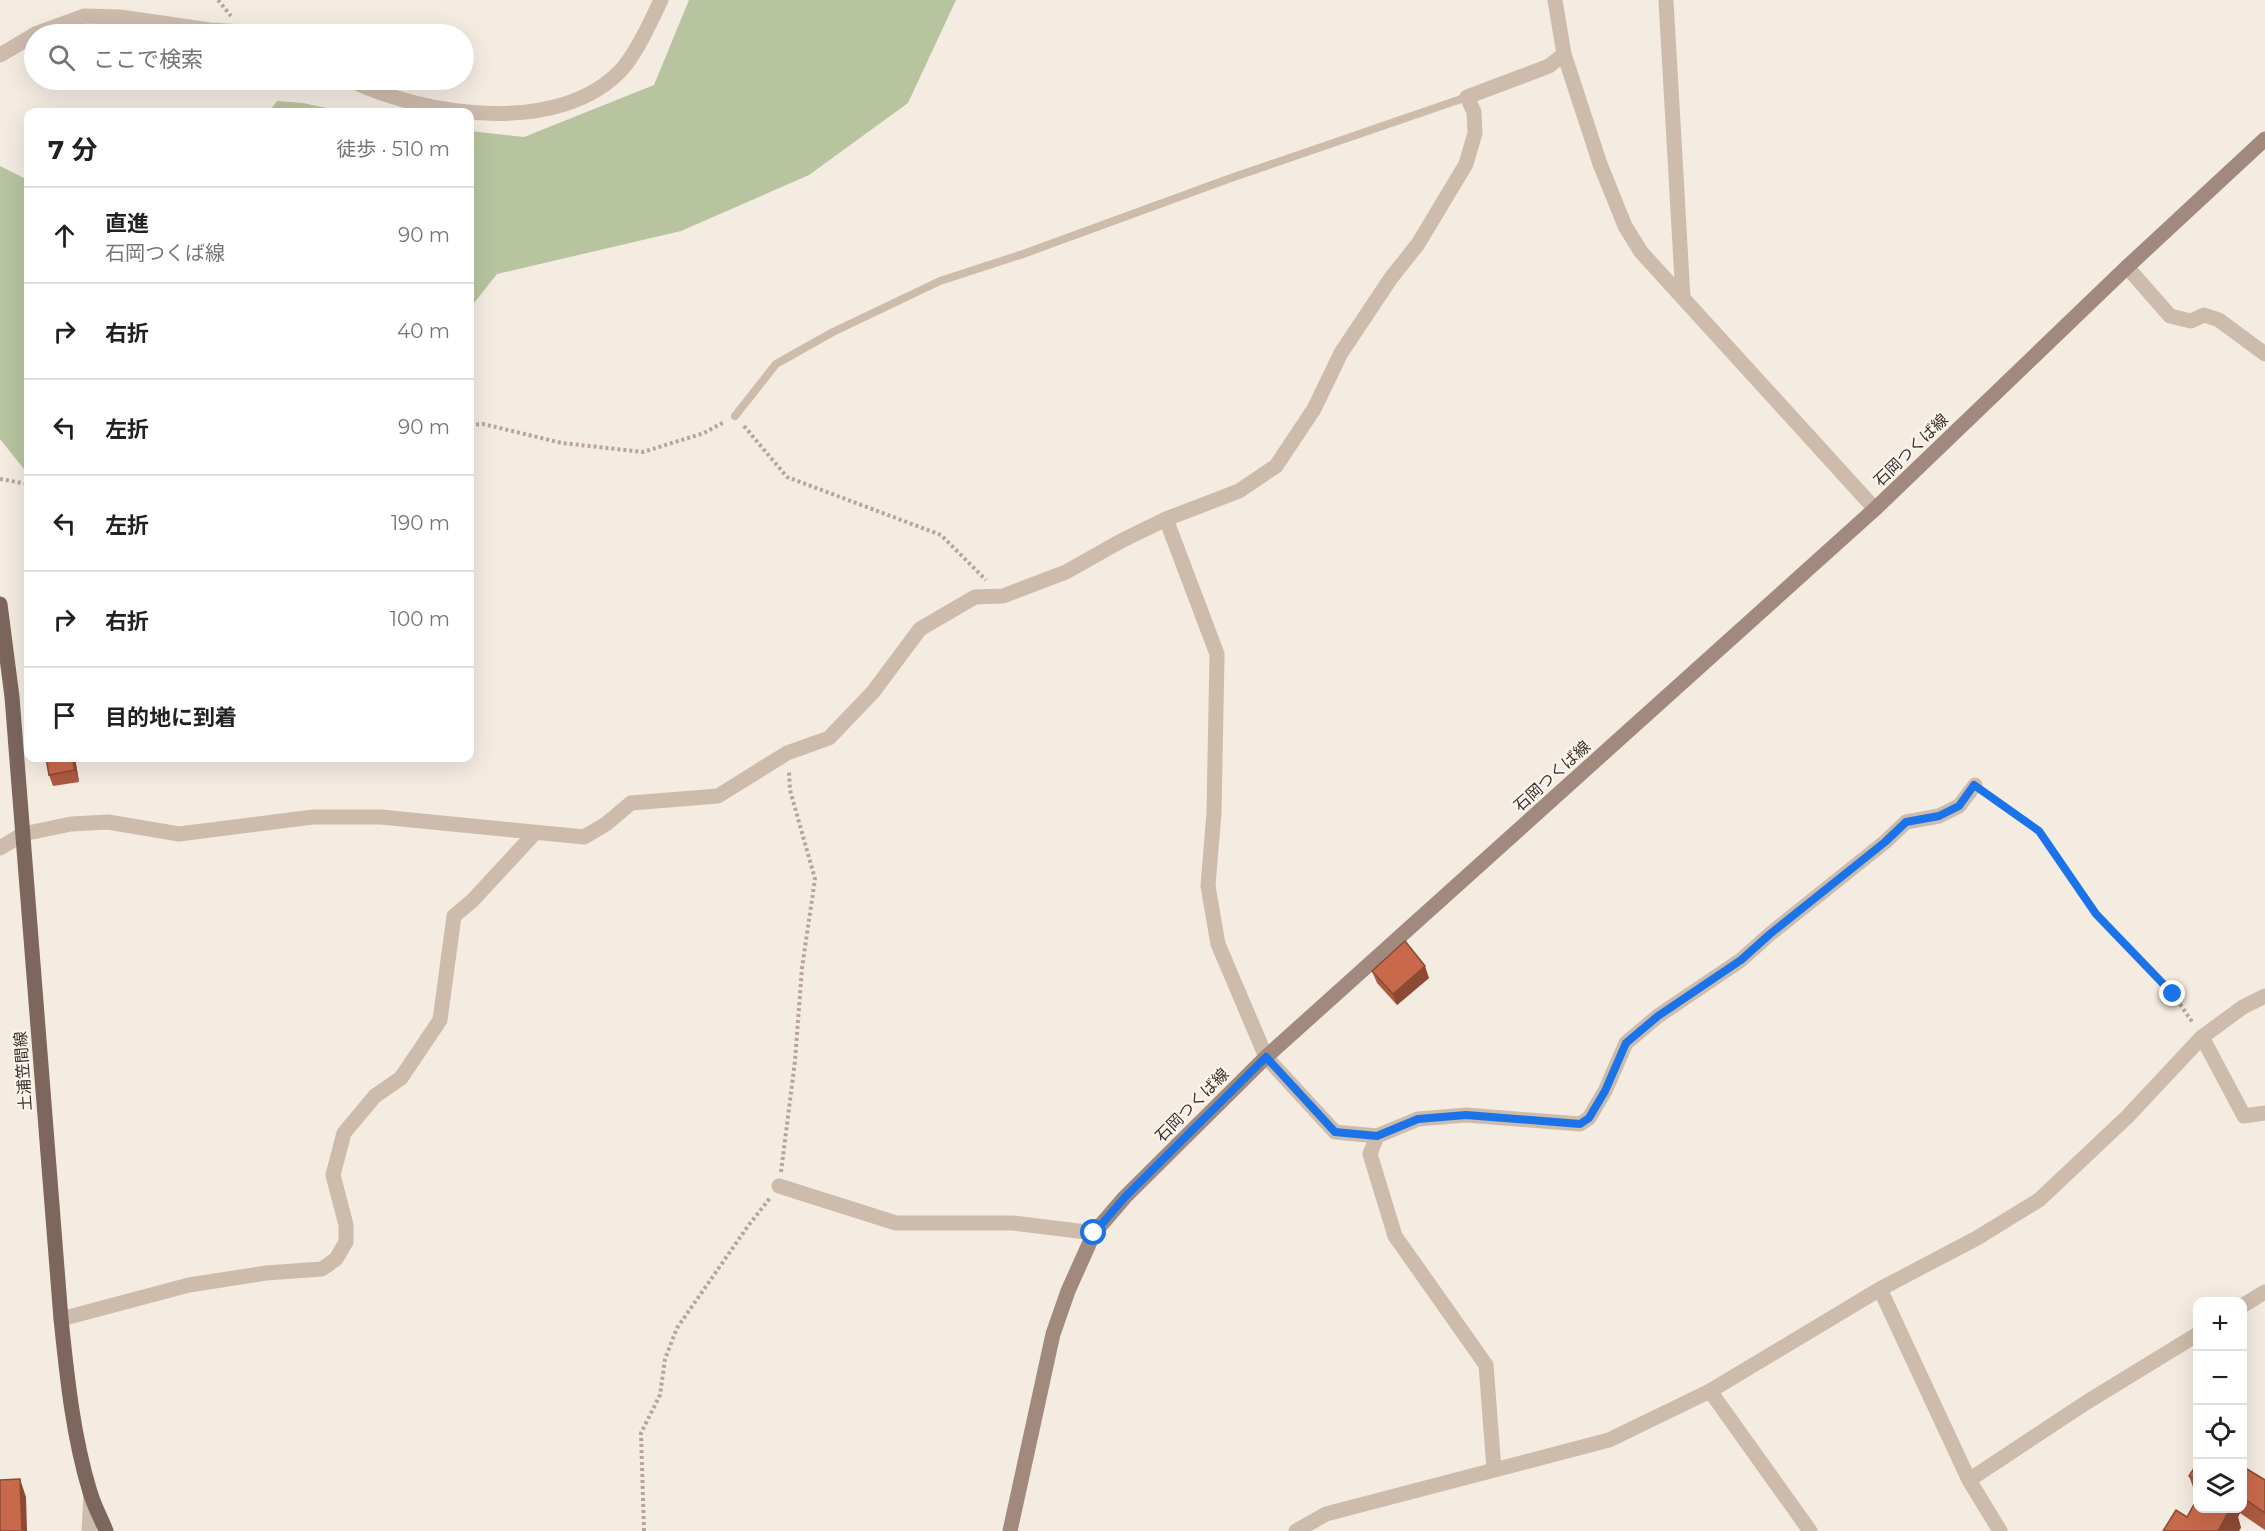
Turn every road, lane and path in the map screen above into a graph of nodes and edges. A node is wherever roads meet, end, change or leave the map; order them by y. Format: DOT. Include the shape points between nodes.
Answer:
graph roads {
  1 [pos="661,0"];
  2 [pos="1555,0"];
  3 [pos="1666,0"];
  4 [pos="63,24"];
  5 [pos="168,24"];
  6 [pos="24,41"];
  7 [pos="1564,54"];
  8 [pos="0,55"];
  9 [pos="376,90"];
  10 [pos="1467,97"];
  11 [pos="441,108"];
  12 [pos="474,111"];
  13 [pos="2265,139"];
  14 [pos="2127,267"];
  15 [pos="1683,298"];
  16 [pos="2265,354"];
  17 [pos="735,416"];
  18 [pos="474,425"];
  19 [pos="0,479"];
  20 [pos="24,483"];
  21 [pos="1875,509"];
  22 [pos="1166,519"];
  23 [pos="1003,596"];
  24 [pos="0,604"];
  25 [pos="788,753"];
  26 [pos="1974,785"];
  27 [pos="535,833"];
  28 [pos="23,834"];
  29 [pos="0,848"];
  30 [pos="2265,996"];
  31 [pos="2202,1036"];
  32 [pos="1266,1057"];
  33 [pos="2265,1113"];
  34 [pos="1377,1136"];
  35 [pos="779,1186"];
  36 [pos="1094,1233"];
  37 [pos="1880,1289"];
  38 [pos="2265,1292"];
  39 [pos="2247,1303"];
  40 [pos="61,1318"];
  41 [pos="2193,1337"];
  42 [pos="1710,1390"];
  43 [pos="1494,1469"];
  44 [pos="1969,1480"];
  45 [pos="91,1494"];
  46 [pos="88,1531"];
  47 [pos="106,1531"];
  48 [pos="644,1531"];
  49 [pos="1010,1531"];
  50 [pos="1296,1531"];
  51 [pos="1810,1531"];
  52 [pos="2000,1531"];
  1 -- 12 [label="street" via="623,68 601,86 570,103 532,111"];
  2 -- 7 [label="street"];
  3 -- 15 [label="street"];
  4 -- 5 [label="street" via="84,16"];
  6 -- 8 [label="street"];
  7 -- 10 [label="street" via="1549,66"];
  7 -- 15 [label="street" via="1625,226 1641,252"];
  9 -- 11 [label="street"];
  10 -- 17 [label="lane" via="940,281 776,364"];
  10 -- 22 [label="street" via="1474,112 1475,134 1466,164 1418,244 1341,353 1314,409 1276,466 1239,490"];
  13 -- 14 [label="main road, 石岡つくば線"];
  14 -- 16 [label="street" via="2170,316 2191,321 2204,315 2219,320"];
  14 -- 21 [label="main road, 石岡つくば線"];
  15 -- 21 [label="street"];
  17 -- 18 [label="path" via="704,433 643,452 562,443"];
  17 -- 23 [label="path" via="787,477 941,535"];
  19 -- 20 [label="path"];
  21 -- 32 [label="main road, 石岡つくば線"];
  22 -- 23 [label="street" via="1066,572"];
  22 -- 32 [label="street" via="1217,654 1214,813 1208,886 1218,944"];
  23 -- 25 [label="street" via="975,597 920,630 873,692 829,738"];
  24 -- 28 [label="main road, 土浦笠間線"];
  25 -- 27 [label="street" via="718,796 631,803 584,837"];
  25 -- 35 [label="path" via="790,790 815,879"];
  26 -- 31 [label="path" via="2039,831 2096,914 2173,994"];
  26 -- 34 [label="street" via="1959,806 1939,816 1906,822 1741,960 1658,1016 1626,1043 1605,1091 1589,1118 1580,1124 1466,1115 1418,1119"];
  27 -- 28 [label="street" via="381,817 313,817 179,834 108,822 71,824"];
  27 -- 40 [label="street" via="454,916 440,1020 401,1078 375,1096 344,1133 333,1175 346,1225 346,1242 336,1259 322,1269 189,1285"];
  28 -- 29 [label="street"];
  28 -- 40 [label="main road, 土浦笠間線"];
  30 -- 31 [label="street"];
  31 -- 33 [label="street" via="2244,1116"];
  31 -- 37 [label="street" via="2127,1117 2039,1200"];
  32 -- 34 [label="street" via="1335,1132"];
  32 -- 36 [label="main road, 石岡つくば線"];
  34 -- 43 [label="street" via="1370,1154 1395,1236 1486,1365"];
  35 -- 36 [label="street" via="896,1223 1013,1223"];
  35 -- 48 [label="path" via="677,1328 665,1359 660,1395 641,1433"];
  36 -- 49 [label="main road, 石岡つくば線" via="1053,1334"];
  37 -- 42 [label="street"];
  37 -- 44 [label="street"];
  38 -- 39 [label="street"];
  40 -- 45 [label="main road, 土浦笠間線" via="75,1429"];
  41 -- 44 [label="street"];
  42 -- 43 [label="street" via="1609,1440"];
  42 -- 51 [label="street"];
  43 -- 50 [label="street" via="1326,1514"];
  44 -- 52 [label="street"];
  45 -- 46 [label="street"];
  45 -- 47 [label="main road, 土浦笠間線"];
}
